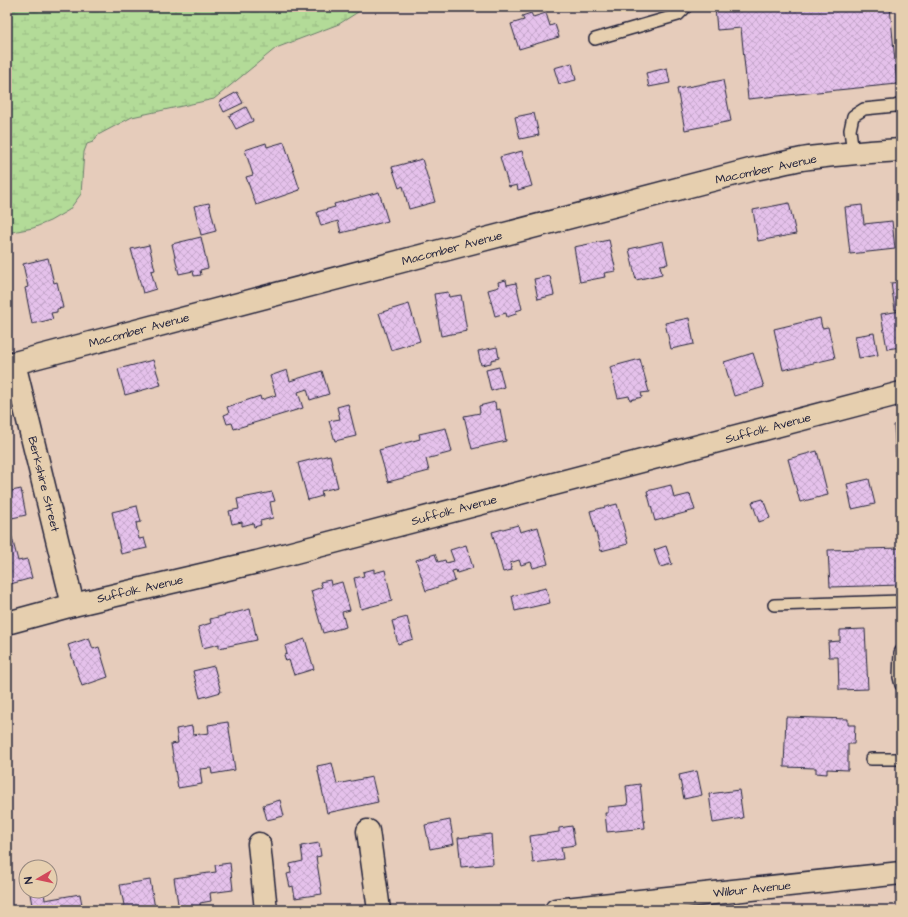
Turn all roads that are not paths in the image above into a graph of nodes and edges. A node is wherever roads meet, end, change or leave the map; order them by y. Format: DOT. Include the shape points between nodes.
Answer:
graph roads {
  1 [pos="686,7"];
  2 [pos="595,39"];
  3 [pos="901,104"];
  4 [pos="901,150"];
  5 [pos="853,153"];
  6 [pos="11,364"];
  7 [pos="901,393"];
  8 [pos="901,601"];
  9 [pos="73,604"];
  10 [pos="774,605"];
  11 [pos="7,623"];
  12 [pos="901,652"];
  13 [pos="901,685"];
  14 [pos="871,759"];
  15 [pos="901,760"];
  16 [pos="368,831"];
  17 [pos="259,844"];
  18 [pos="901,873"];
  19 [pos="266,910"];
  20 [pos="379,910"];
  21 [pos="556,910"];
  1 -- 2 [label="lane" via="678,15"];
  3 -- 5 [label="lane" via="864,109 853,116 850,130"];
  4 -- 5 [label="street, Macomber Avenue"];
  5 -- 6 [label="street, Macomber Avenue" via="801,160 731,175"];
  6 -- 9 [label="street, Berkshire Street"];
  7 -- 9 [label="street, Suffolk Avenue" via="264,560"];
  8 -- 10 [label="lane"];
  9 -- 11 [label="street, Suffolk Avenue"];
  12 -- 13 [label="lane"];
  14 -- 15 [label="lane"];
  16 -- 20 [label="street"];
  17 -- 19 [label="street"];
  18 -- 21 [label="street, Wilbur Avenue"];
}
